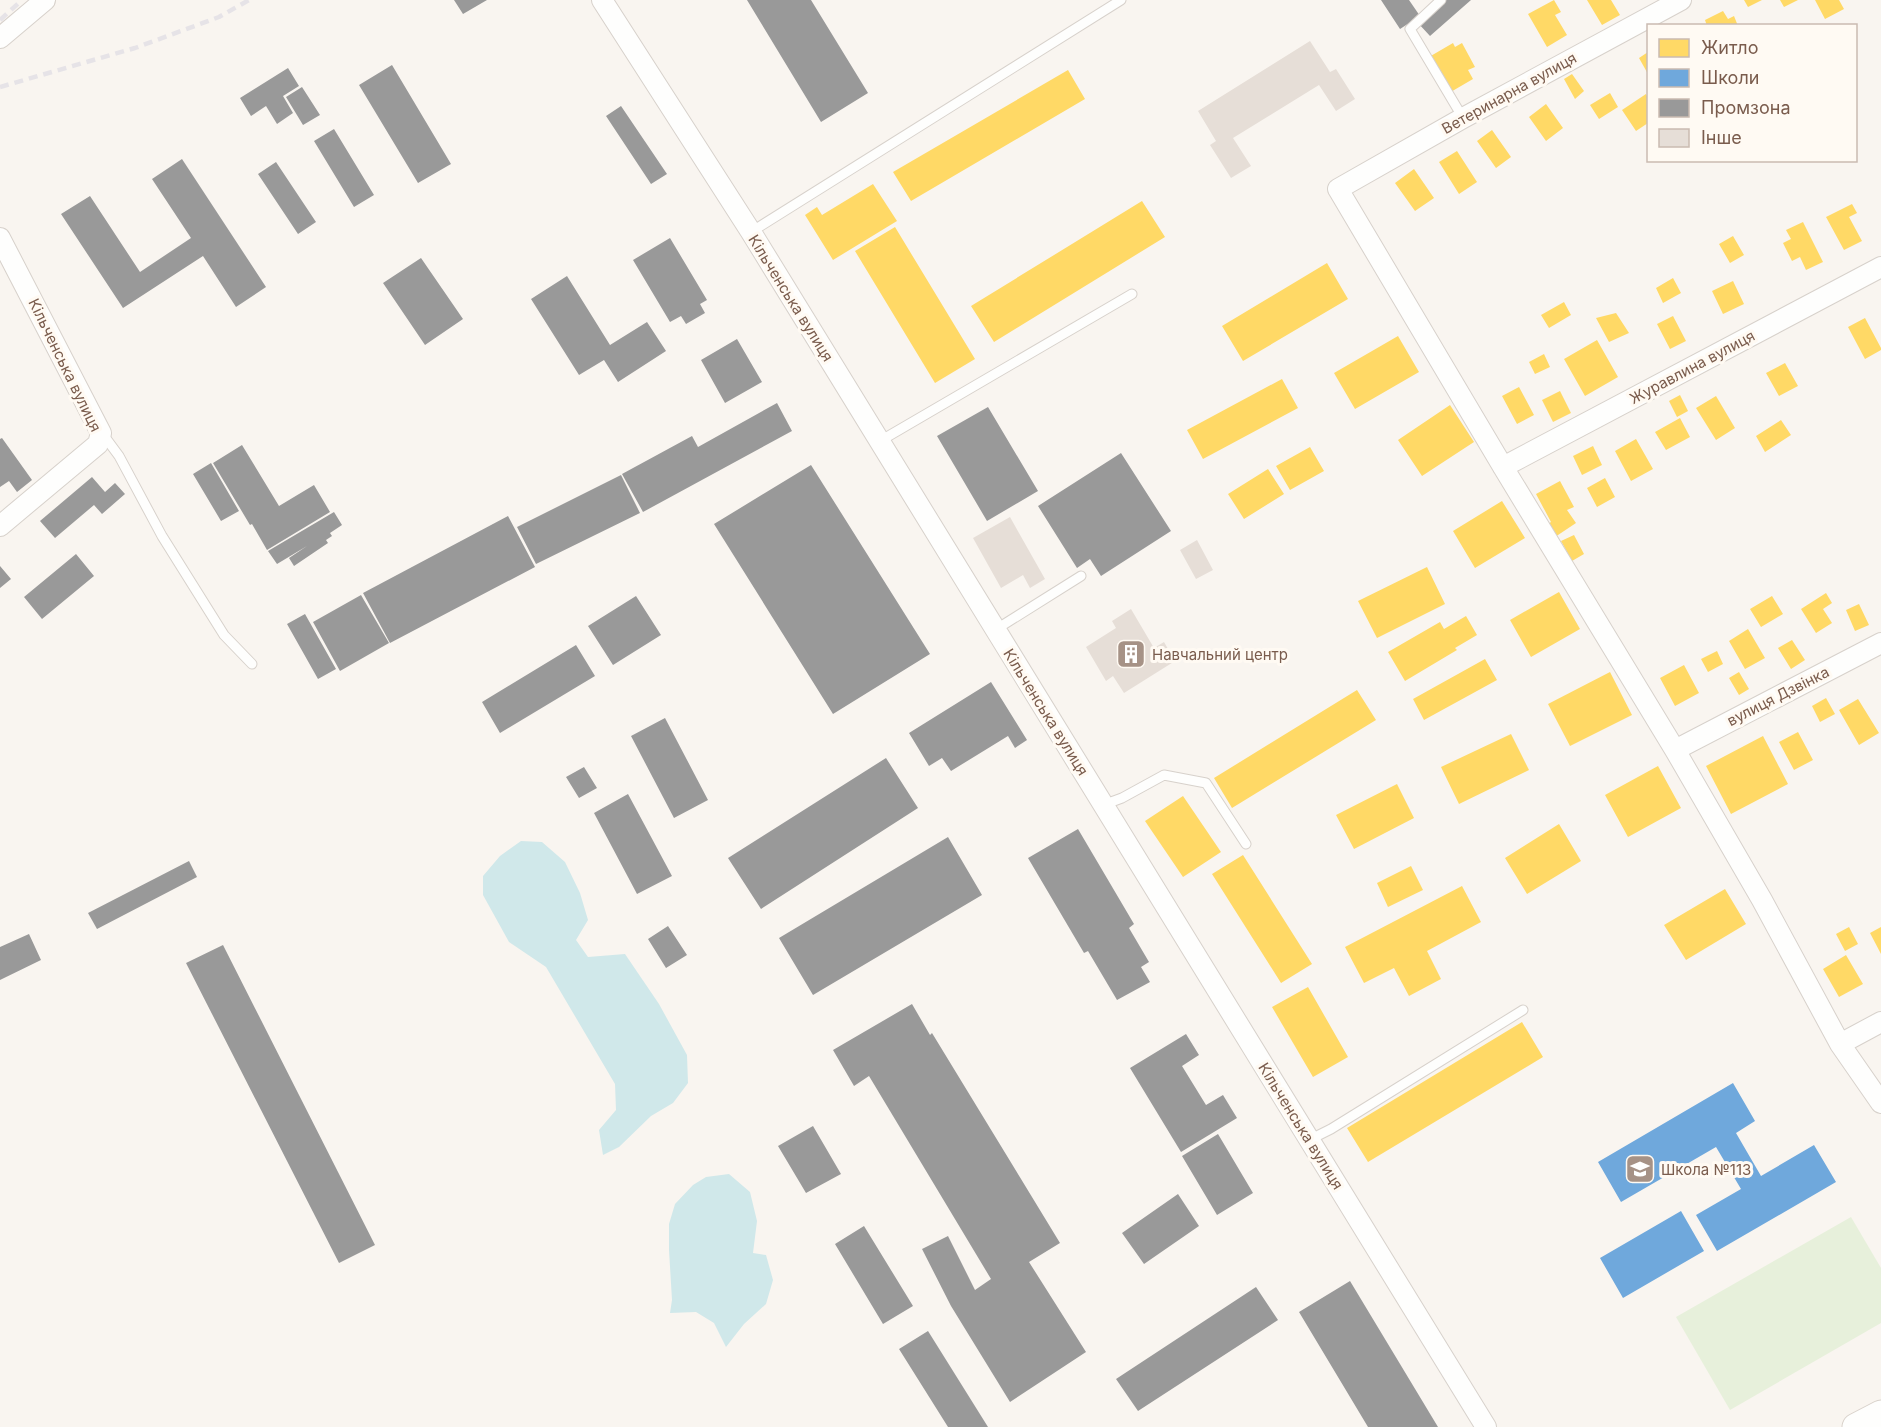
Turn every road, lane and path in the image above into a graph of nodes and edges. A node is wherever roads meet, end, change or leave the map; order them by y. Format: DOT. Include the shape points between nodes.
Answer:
graph roads {
  1 [pos="45,0"];
  2 [pos="602,0"];
  3 [pos="1121,0"];
  4 [pos="1441,0"];
  5 [pos="1681,0"];
  6 [pos="0,38"];
  7 [pos="1463,118"];
  8 [pos="751,232"];
  9 [pos="0,238"];
  10 [pos="1881,267"];
  11 [pos="1132,294"];
  12 [pos="102,433"];
  13 [pos="879,441"];
  14 [pos="1503,467"];
  15 [pos="0,526"];
  16 [pos="1081,576"];
  17 [pos="995,630"];
  18 [pos="1881,643"];
  19 [pos="252,664"];
  20 [pos="1675,750"];
  21 [pos="1103,805"];
  22 [pos="1246,844"];
  23 [pos="1523,1010"];
  24 [pos="1881,1022"];
  25 [pos="1840,1044"];
  26 [pos="1881,1103"];
  27 [pos="1309,1140"];
  28 [pos="1881,1414"];
  29 [pos="1486,1427"];
  30 [pos="1856,1427"];
  1 -- 6 [label="street"];
  2 -- 8 [label="street, Кільченська вулиця"];
  3 -- 8 [label="lane"];
  4 -- 7 [label="lane" via="1410,29"];
  5 -- 7 [label="street, Ветеринарна вулиця"];
  7 -- 14 [label="street, Ветеринарна вулиця" via="1338,189"];
  8 -- 13 [label="street, Кільченська вулиця"];
  9 -- 12 [label="street, Кільченська вулиця"];
  10 -- 14 [label="street, Журавлина вулиця"];
  11 -- 13 [label="lane"];
  12 -- 15 [label="street, Кільченська вулиця" via="98,444"];
  12 -- 19 [label="lane" via="224,635"];
  13 -- 17 [label="street, Кільченська вулиця"];
  14 -- 20 [label="street"];
  16 -- 17 [label="lane"];
  17 -- 21 [label="street, Кільченська вулиця"];
  18 -- 20 [label="street, вулиця Дзвінка"];
  20 -- 25 [label="street"];
  21 -- 22 [label="lane" via="1164,775 1206,783"];
  21 -- 27 [label="street, Кільченська вулиця"];
  23 -- 27 [label="lane"];
  24 -- 25 [label="street"];
  25 -- 26 [label="street"];
  27 -- 29 [label="street, Кільченська вулиця"];
  28 -- 30 [label="street"];
}
